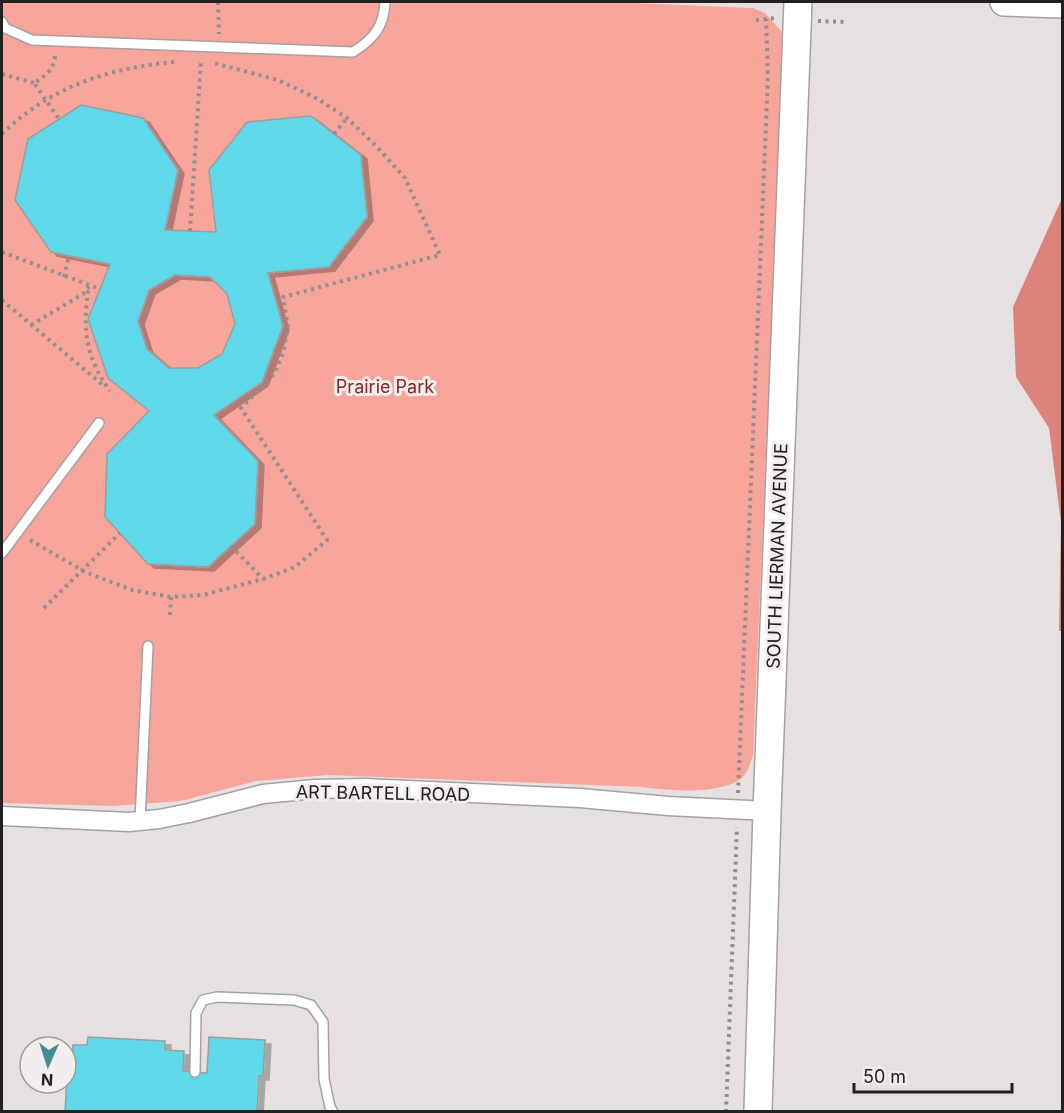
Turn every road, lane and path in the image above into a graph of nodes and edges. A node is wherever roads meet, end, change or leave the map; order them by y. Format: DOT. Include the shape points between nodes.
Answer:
graph roads {
  1 [pos="218,2"];
  2 [pos="385,2"];
  3 [pos="798,2"];
  4 [pos="1004,2"];
  5 [pos="1062,4"];
  6 [pos="756,20"];
  7 [pos="828,21"];
  8 [pos="2,22"];
  9 [pos="844,22"];
  10 [pos="56,41"];
  11 [pos="219,47"];
  12 [pos="179,62"];
  13 [pos="2,74"];
  14 [pos="34,83"];
  15 [pos="45,99"];
  16 [pos="347,118"];
  17 [pos="59,119"];
  18 [pos="2,134"];
  19 [pos="334,135"];
  20 [pos="190,231"];
  21 [pos="2,252"];
  22 [pos="69,256"];
  23 [pos="64,277"];
  24 [pos="89,285"];
  25 [pos="100,289"];
  26 [pos="2,300"];
  27 [pos="31,325"];
  28 [pos="99,423"];
  29 [pos="120,533"];
  30 [pos="29,539"];
  31 [pos="231,546"];
  32 [pos="2,553"];
  33 [pos="82,571"];
  34 [pos="264,579"];
  35 [pos="171,597"];
  36 [pos="44,608"];
  37 [pos="170,615"];
  38 [pos="148,646"];
  39 [pos="738,780"];
  40 [pos="767,811"];
  41 [pos="2,816"];
  42 [pos="140,821"];
  43 [pos="736,847"];
  44 [pos="195,1072"];
  45 [pos="333,1112"];
  46 [pos="726,1112"];
  47 [pos="758,1112"];
  1 -- 11 [label="path"];
  2 -- 11 [label="lane" via="385,18 368,43 352,52"];
  3 -- 40 [label="street, SOUTH LIERMAN AVENUE"];
  4 -- 5 [label="street"];
  6 -- 39 [label="path" via="768,19 768,76"];
  7 -- 9 [label="path"];
  8 -- 10 [label="lane" via="5,28 32,40"];
  10 -- 11 [label="lane"];
  10 -- 14 [label="path" via="54,63 46,76"];
  12 -- 15 [label="path" via="119,70"];
  13 -- 14 [label="path"];
  14 -- 15 [label="path"];
  15 -- 17 [label="path"];
  15 -- 18 [label="path"];
  16 -- 19 [label="path"];
  16 -- 20 [label="path" via="278,80 200,60"];
  16 -- 34 [label="path" via="405,178 440,255 283,297 288,328 283,353 274,374 241,408 327,540 295,567"];
  21 -- 23 [label="path"];
  22 -- 23 [label="path"];
  23 -- 24 [label="path"];
  24 -- 25 [label="path"];
  24 -- 27 [label="path" via="83,294"];
  24 -- 27 [label="path" via="84,325 87,341 95,367 112,393"];
  26 -- 27 [label="path"];
  28 -- 32 [label="lane"];
  29 -- 33 [label="path"];
  30 -- 33 [label="path"];
  31 -- 34 [label="path"];
  33 -- 35 [label="path" via="132,590"];
  33 -- 36 [label="path"];
  34 -- 35 [label="path" via="203,596"];
  35 -- 37 [label="path"];
  38 -- 42 [label="lane"];
  40 -- 42 [label="street, ART BARTELL ROAD" via="365,788 263,794"];
  40 -- 47 [label="street, SOUTH LIERMAN AVENUE"];
  41 -- 42 [label="street, ART BARTELL ROAD"];
  43 -- 46 [label="path"];
  44 -- 45 [label="lane" via="196,1013 203,1000 294,1000 311,1005 323,1022 324,1079"];
}
